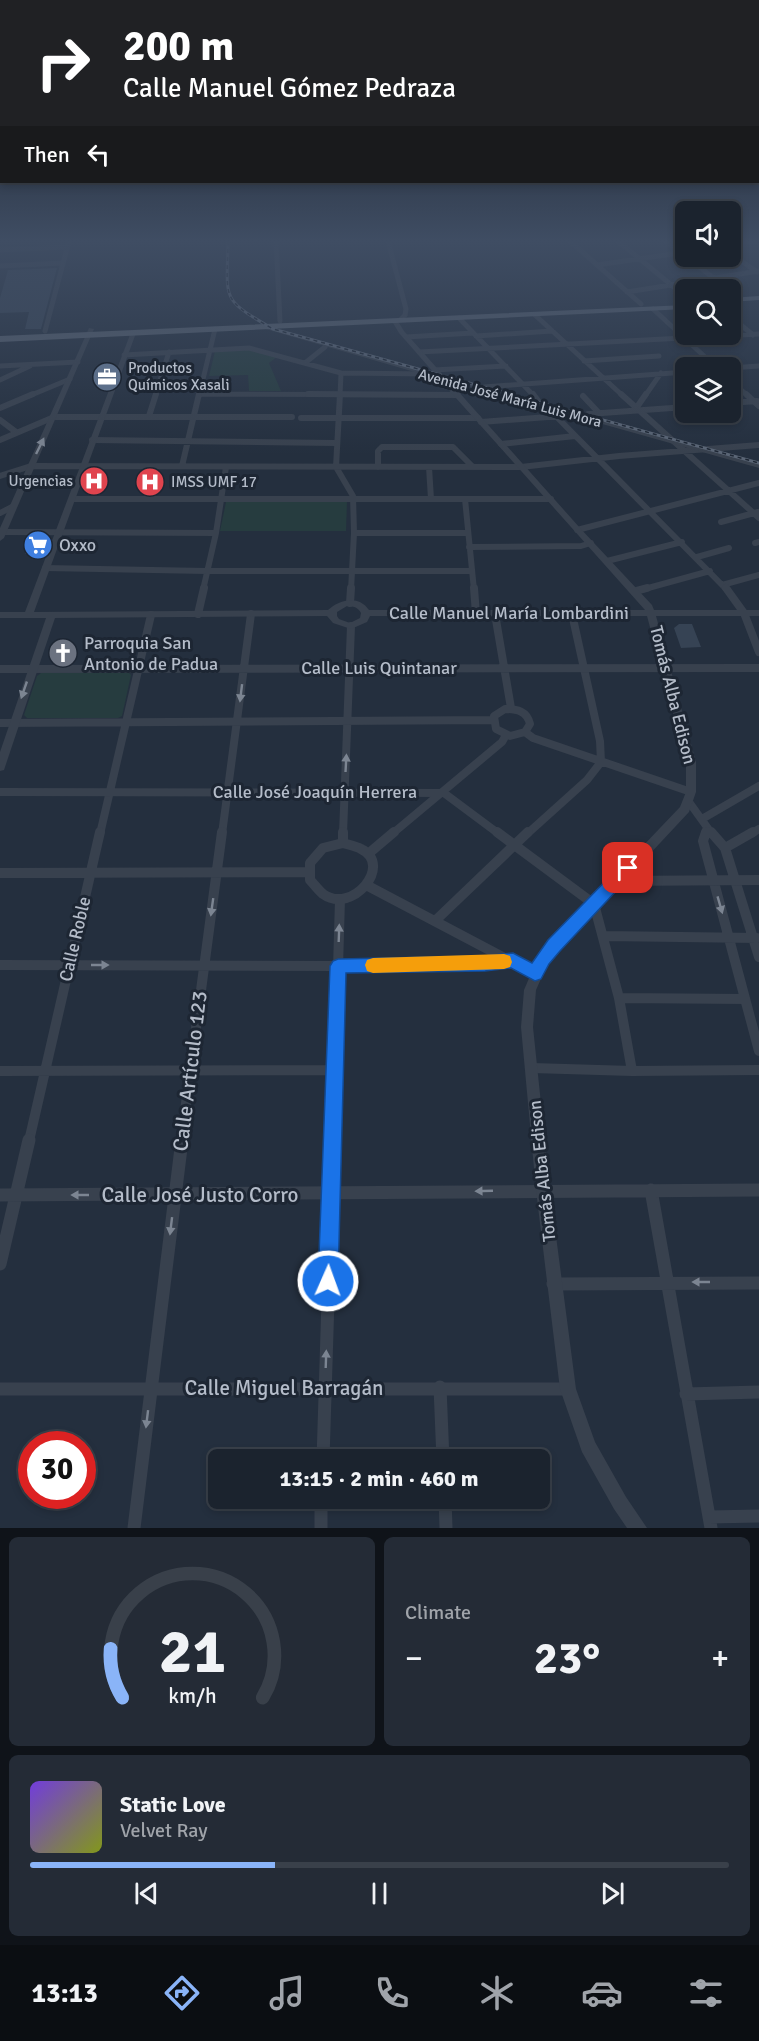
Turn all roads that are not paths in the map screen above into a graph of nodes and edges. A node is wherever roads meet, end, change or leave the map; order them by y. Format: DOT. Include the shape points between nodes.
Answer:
graph roads {
  1 [pos="50,312"];
  2 [pos="280,312"];
  3 [pos="463,312"];
  4 [pos="588,312"];
  5 [pos="657,312"];
  6 [pos="405,315"];
  7 [pos="535,315"];
  8 [pos="459,318"];
  9 [pos="280,321"];
  10 [pos="397,321"];
  11 [pos="741,324"];
  12 [pos="262,327"];
  13 [pos="273,327"];
  14 [pos="215,329"];
  15 [pos="675,329"];
  16 [pos="45,331"];
  17 [pos="552,331"];
  18 [pos="90,332"];
  19 [pos="0,333"];
  20 [pos="133,333"];
  21 [pos="475,334"];
  22 [pos="756,334"];
  23 [pos="741,335"];
  24 [pos="406,337"];
  25 [pos="0,339"];
  26 [pos="675,339"];
  27 [pos="759,339"];
  28 [pos="565,345"];
  29 [pos="692,345"];
  30 [pos="325,347"];
  31 [pos="489,349"];
  32 [pos="210,350"];
  33 [pos="169,352"];
  34 [pos="419,352"];
  35 [pos="124,355"];
  36 [pos="659,356"];
  37 [pos="705,357"];
  38 [pos="584,361"];
  39 [pos="78,362"];
  40 [pos="305,363"];
  41 [pos="33,364"];
  42 [pos="0,366"];
  43 [pos="506,366"];
  44 [pos="759,366"];
  45 [pos="741,367"];
  46 [pos="675,372"];
  47 [pos="341,373"];
  48 [pos="661,373"];
  49 [pos="423,374"];
  50 [pos="438,374"];
  51 [pos="602,377"];
  52 [pos="70,379"];
  53 [pos="0,380"];
  54 [pos="524,383"];
  55 [pos="470,386"];
  56 [pos="484,387"];
  57 [pos="741,389"];
  58 [pos="201,394"];
  59 [pos="340,394"];
  60 [pos="458,395"];
  61 [pos="583,396"];
  62 [pos="539,402"];
  63 [pos="741,403"];
  64 [pos="757,403"];
  65 [pos="675,407"];
  66 [pos="0,408"];
  67 [pos="547,408"];
  68 [pos="638,409"];
  69 [pos="599,413"];
  70 [pos="588,414"];
  71 [pos="575,415"];
  72 [pos="149,416"];
  73 [pos="555,416"];
  74 [pos="54,417"];
  75 [pos="102,417"];
  76 [pos="194,417"];
  77 [pos="338,417"];
  78 [pos="0,420"];
  79 [pos="480,420"];
  80 [pos="16,432"];
  81 [pos="575,436"];
  82 [pos="0,440"];
  83 [pos="92,440"];
  84 [pos="674,440"];
  85 [pos="188,441"];
  86 [pos="336,443"];
  87 [pos="501,444"];
  88 [pos="759,445"];
  89 [pos="711,448"];
  90 [pos="700,449"];
  91 [pos="685,451"];
  92 [pos="598,458"];
  93 [pos="759,464"];
  94 [pos="31,466"];
  95 [pos="83,466"];
  96 [pos="182,466"];
  97 [pos="226,467"];
  98 [pos="336,467"];
  99 [pos="378,467"];
  100 [pos="429,467"];
  101 [pos="472,467"];
  102 [pos="521,467"];
  103 [pos="0,476"];
  104 [pos="759,483"];
  105 [pos="728,490"];
  106 [pos="72,499"];
  107 [pos="431,499"];
  108 [pos="465,499"];
  109 [pos="551,499"];
  110 [pos="221,500"];
  111 [pos="353,500"];
  112 [pos="14,506"];
  113 [pos="651,511"];
  114 [pos="0,513"];
  115 [pos="757,514"];
  116 [pos="721,522"];
  117 [pos="577,530"];
  118 [pos="58,532"];
  119 [pos="216,533"];
  120 [pos="354,533"];
  121 [pos="468,533"];
  122 [pos="1,535"];
  123 [pos="682,542"];
  124 [pos="591,543"];
  125 [pos="469,547"];
  126 [pos="729,548"];
  127 [pos="697,557"];
  128 [pos="608,561"];
  129 [pos="45,568"];
  130 [pos="206,571"];
  131 [pos="351,571"];
  132 [pos="472,571"];
  133 [pos="710,571"];
  134 [pos="759,575"];
  135 [pos="722,585"];
  136 [pos="636,591"];
  137 [pos="350,603"];
  138 [pos="332,613"];
  139 [pos="366,613"];
  140 [pos="651,613"];
  141 [pos="744,613"];
  142 [pos="759,613"];
  143 [pos="198,614"];
  144 [pos="251,614"];
  145 [pos="476,614"];
  146 [pos="495,614"];
  147 [pos="572,614"];
  148 [pos="0,615"];
  149 [pos="28,615"];
  150 [pos="51,615"];
  151 [pos="151,615"];
  152 [pos="351,626"];
  153 [pos="759,652"];
  154 [pos="582,667"];
  155 [pos="140,668"];
  156 [pos="348,668"];
  157 [pos="504,668"];
  158 [pos="666,668"];
  159 [pos="759,668"];
  160 [pos="0,669"];
  161 [pos="31,669"];
  162 [pos="244,669"];
  163 [pos="511,708"];
  164 [pos="493,720"];
  165 [pos="237,722"];
  166 [pos="347,722"];
  167 [pos="0,723"];
  168 [pos="125,723"];
  169 [pos="13,724"];
  170 [pos="525,732"];
  171 [pos="506,735"];
  172 [pos="601,762"];
  173 [pos="0,767"];
  174 [pos="759,786"];
  175 [pos="0,792"];
  176 [pos="226,792"];
  177 [pos="344,792"];
  178 [pos="110,793"];
  179 [pos="444,793"];
  180 [pos="690,797"];
  181 [pos="704,824"];
  182 [pos="759,829"];
  183 [pos="343,843"];
  184 [pos="515,844"];
  185 [pos="725,848"];
  186 [pos="368,854"];
  187 [pos="217,872"];
  188 [pos="308,872"];
  189 [pos="0,873"];
  190 [pos="91,873"];
  191 [pos="713,880"];
  192 [pos="736,880"];
  193 [pos="759,880"];
  194 [pos="616,881"];
  195 [pos="368,886"];
  196 [pos="340,899"];
  197 [pos="594,904"];
  198 [pos="436,920"];
  199 [pos="604,936"];
  200 [pos="729,937"];
  201 [pos="756,938"];
  202 [pos="759,957"];
  203 [pos="513,960"];
  204 [pos="0,965"];
  205 [pos="69,965"];
  206 [pos="204,965"];
  207 [pos="338,966"];
  208 [pos="535,974"];
  209 [pos="619,998"];
  210 [pos="746,999"];
  211 [pos="759,1051"];
  212 [pos="532,1068"];
  213 [pos="45,1070"];
  214 [pos="335,1070"];
  215 [pos="759,1070"];
  216 [pos="0,1071"];
  217 [pos="190,1071"];
  218 [pos="632,1071"];
  219 [pos="543,1190"];
  220 [pos="651,1190"];
  221 [pos="759,1190"];
  222 [pos="175,1195"];
  223 [pos="0,1196"];
  224 [pos="16,1196"];
  225 [pos="331,1196"];
  226 [pos="0,1264"];
  227 [pos="666,1282"];
  228 [pos="759,1282"];
  229 [pos="554,1284"];
  230 [pos="440,1387"];
  231 [pos="151,1388"];
  232 [pos="325,1388"];
  233 [pos="0,1389"];
  234 [pos="568,1389"];
  235 [pos="759,1392"];
  236 [pos="686,1394"];
  237 [pos="323,1449"];
  238 [pos="443,1449"];
  239 [pos="321,1509"];
  240 [pos="445,1509"];
  241 [pos="759,1516"];
  242 [pos="710,1523"];
  243 [pos="134,1528"];
  244 [pos="321,1528"];
  245 [pos="446,1528"];
  246 [pos="638,1528"];
  1 -- 16 [label="street"];
  2 -- 9 [label="street"];
  3 -- 6 [label="main road"];
  4 -- 7 [label="main road"];
  5 -- 15 [label="street"];
  6 -- 9 [label="main road"];
  6 -- 10 [label="street"];
  7 -- 8 [label="main road"];
  7 -- 17 [label="street"];
  8 -- 10 [label="main road"];
  8 -- 21 [label="street"];
  9 -- 18 [label="main road"];
  10 -- 13 [label="main road"];
  10 -- 24 [label="street, Tomás Alba Edison" via="396,326"];
  11 -- 22 [label="street"];
  12 -- 13 [label="main road"];
  12 -- 14 [label="main road"];
  12 -- 30 [label="street, Avenida José María Luis Mora"];
  13 -- 50 [label="street, Avenida José María Luis Mora"];
  14 -- 20 [label="main road"];
  14 -- 32 [label="street"];
  16 -- 18 [label="main road"];
  16 -- 19 [label="main road"];
  17 -- 21 [label="street"];
  17 -- 28 [label="street"];
  18 -- 20 [label="main road"];
  18 -- 25 [label="main road"];
  18 -- 39 [label="street"];
  20 -- 35 [label="street"];
  21 -- 24 [label="street"];
  21 -- 31 [label="street"];
  22 -- 23 [label="street"];
  22 -- 27 [label="street"];
  24 -- 34 [label="street, Tomás Alba Edison"];
  26 -- 28 [label="street"];
  28 -- 31 [label="street"];
  28 -- 38 [label="street"];
  29 -- 37 [label="street"];
  30 -- 40 [label="street"];
  30 -- 49 [label="street, Avenida José María Luis Mora"];
  31 -- 34 [label="street"];
  31 -- 43 [label="street"];
  32 -- 33 [label="street"];
  32 -- 40 [label="street" via="253,349"];
  32 -- 58 [label="street"];
  33 -- 35 [label="street"];
  33 -- 72 [label="street"];
  34 -- 50 [label="street, Tomás Alba Edison"];
  35 -- 75 [label="street"];
  36 -- 38 [label="street"];
  38 -- 51 [label="street"];
  39 -- 41 [label="street"];
  39 -- 52 [label="street"];
  40 -- 47 [label="street"];
  41 -- 42 [label="street"];
  41 -- 53 [label="street"];
  43 -- 50 [label="street"];
  43 -- 54 [label="street"];
  44 -- 45 [label="street"];
  46 -- 48 [label="street"];
  47 -- 49 [label="street"];
  47 -- 59 [label="street"];
  48 -- 51 [label="street"];
  48 -- 68 [label="street"];
  49 -- 50 [label="street, Avenida José María Luis Mora"];
  50 -- 55 [label="street, Avenida José María Luis Mora"];
  50 -- 56 [label="street, Avenida José María Luis Mora"];
  50 -- 60 [label="street, Tomás Alba Edison"];
  51 -- 54 [label="street"];
  51 -- 68 [label="street"];
  52 -- 66 [label="street"];
  52 -- 74 [label="street"];
  54 -- 56 [label="street"];
  54 -- 62 [label="street"];
  55 -- 60 [label="street"];
  55 -- 67 [label="street, Avenida José María Luis Mora"];
  56 -- 62 [label="street, Avenida José María Luis Mora"];
  57 -- 64 [label="street"];
  58 -- 59 [label="street"];
  58 -- 76 [label="street"];
  59 -- 60 [label="street"];
  59 -- 77 [label="street"];
  60 -- 79 [label="street, Tomás Alba Edison"];
  61 -- 69 [label="street"];
  62 -- 70 [label="street, Avenida José María Luis Mora"];
  63 -- 64 [label="street"];
  65 -- 68 [label="street"];
  67 -- 71 [label="street, Avenida José María Luis Mora"];
  67 -- 73 [label="street"];
  68 -- 69 [label="street"];
  68 -- 84 [label="street"];
  69 -- 70 [label="street"];
  70 -- 84 [label="street, Avenida José María Luis Mora"];
  71 -- 73 [label="street"];
  71 -- 84 [label="street, Avenida José María Luis Mora"];
  72 -- 75 [label="street"];
  72 -- 76 [label="street"];
  73 -- 79 [label="street"];
  73 -- 81 [label="street"];
  74 -- 75 [label="street"];
  74 -- 80 [label="street"];
  94 -- 74 [label="street, one-way"];
  75 -- 83 [label="street"];
  76 -- 77 [label="street"];
  76 -- 85 [label="street"];
  77 -- 79 [label="street"];
  77 -- 86 [label="street"];
  78 -- 80 [label="street"];
  79 -- 87 [label="street, Tomás Alba Edison"];
  80 -- 82 [label="street"];
  81 -- 87 [label="street"];
  81 -- 92 [label="street"];
  83 -- 85 [label="street"];
  83 -- 95 [label="street"];
  84 -- 89 [label="street, Avenida José María Luis Mora"];
  84 -- 90 [label="street, Avenida José María Luis Mora"];
  84 -- 91 [label="street"];
  85 -- 86 [label="street"];
  85 -- 96 [label="street"];
  86 -- 98 [label="street"];
  87 -- 102 [label="street, Tomás Alba Edison"];
  88 -- 89 [label="street"];
  89 -- 90 [label="street"];
  89 -- 93 [label="street, Avenida José María Luis Mora"];
  90 -- 91 [label="street"];
  90 -- 93 [label="street, Avenida José María Luis Mora"];
  91 -- 92 [label="street"];
  91 -- 105 [label="street"];
  92 -- 102 [label="street"];
  92 -- 113 [label="street"];
  94 -- 95 [label="street"];
  94 -- 103 [label="street"];
  94 -- 112 [label="street"];
  95 -- 96 [label="street"];
  95 -- 106 [label="street"];
  96 -- 97 [label="street"];
  97 -- 98 [label="street"];
  97 -- 110 [label="street"];
  98 -- 99 [label="street"];
  98 -- 111 [label="street"];
  99 -- 100 [label="street"];
  99 -- 101 [label="street" via="378,451 382,447 433,445 453,447"];
  100 -- 101 [label="street"];
  100 -- 107 [label="street"];
  101 -- 102 [label="street"];
  102 -- 109 [label="street, Tomás Alba Edison"];
  104 -- 105 [label="street"];
  105 -- 113 [label="street"];
  105 -- 115 [label="street"];
  106 -- 110 [label="street"];
  106 -- 118 [label="street"];
  107 -- 108 [label="street"];
  107 -- 111 [label="street"];
  108 -- 109 [label="street"];
  108 -- 121 [label="street"];
  109 -- 117 [label="street, Tomás Alba Edison"];
  110 -- 111 [label="street"];
  110 -- 119 [label="street"];
  111 -- 120 [label="street"];
  112 -- 114 [label="street"];
  112 -- 122 [label="street"];
  113 -- 117 [label="street"];
  113 -- 123 [label="street"];
  115 -- 116 [label="street"];
  117 -- 124 [label="street, Tomás Alba Edison"];
  118 -- 119 [label="street"];
  118 -- 122 [label="street"];
  118 -- 129 [label="street"];
  119 -- 130 [label="street"];
  120 -- 121 [label="street"];
  120 -- 131 [label="street"];
  121 -- 125 [label="street"];
  123 -- 127 [label="street"];
  123 -- 128 [label="street"];
  124 -- 125 [label="street"];
  124 -- 128 [label="street, Tomás Alba Edison"];
  125 -- 132 [label="street"];
  126 -- 127 [label="street"];
  127 -- 133 [label="street"];
  128 -- 136 [label="street, Tomás Alba Edison"];
  129 -- 130 [label="street"];
  129 -- 149 [label="street"];
  130 -- 131 [label="street"];
  130 -- 143 [label="street"];
  131 -- 132 [label="street"];
  131 -- 137 [label="street"];
  132 -- 145 [label="street"];
  133 -- 135 [label="street"];
  133 -- 136 [label="street"];
  134 -- 135 [label="street"];
  135 -- 141 [label="street"];
  136 -- 140 [label="street, Tomás Alba Edison"];
  137 -- 138 [label="street" via="336,607"];
  137 -- 139 [label="street" via="361,606"];
  138 -- 144 [label="street"];
  138 -- 152 [label="street" via="336,621"];
  139 -- 145 [label="street, Calle Manuel María Lombardini"];
  139 -- 152 [label="street" via="364,620"];
  140 -- 141 [label="street, Calle Manuel María Lombardini"];
  140 -- 147 [label="street, Calle Manuel María Lombardini"];
  140 -- 158 [label="street, Tomás Alba Edison"];
  141 -- 142 [label="street, Calle Manuel María Lombardini"];
  141 -- 153 [label="street"];
  143 -- 144 [label="street"];
  143 -- 151 [label="street"];
  144 -- 162 [label="street, Calle Artículo 123"];
  145 -- 146 [label="street, Calle Manuel María Lombardini"];
  146 -- 147 [label="street, Calle Manuel María Lombardini"];
  146 -- 157 [label="street"];
  147 -- 154 [label="street"];
  148 -- 149 [label="street"];
  149 -- 150 [label="street"];
  150 -- 151 [label="street"];
  150 -- 161 [label="street"];
  151 -- 155 [label="street, Calle Roble"];
  152 -- 156 [label="street"];
  154 -- 157 [label="street, Calle Luis Quintanar"];
  154 -- 158 [label="street, Calle Luis Quintanar"];
  154 -- 172 [label="street" via="600,741"];
  155 -- 161 [label="street, Calle Luis Quintanar"];
  155 -- 162 [label="street, Calle Luis Quintanar"];
  155 -- 168 [label="street, Calle Roble"];
  156 -- 157 [label="street, Calle Luis Quintanar"];
  156 -- 162 [label="street, Calle Luis Quintanar"];
  156 -- 166 [label="street"];
  157 -- 163 [label="street"];
  158 -- 159 [label="street, Calle Luis Quintanar"];
  158 -- 180 [label="street, Tomás Alba Edison" via="691,762"];
  160 -- 161 [label="street, Calle Luis Quintanar"];
  161 -- 169 [label="street, one-way"];
  162 -- 165 [label="street, Calle Artículo 123, one-way"];
  163 -- 164 [label="street" via="500,710"];
  163 -- 170 [label="street" via="530,720"];
  164 -- 166 [label="street"];
  164 -- 171 [label="street" via="496,729"];
  165 -- 166 [label="street"];
  165 -- 168 [label="street"];
  165 -- 176 [label="street, Calle Artículo 123"];
  177 -- 166 [label="street, one-way"];
  167 -- 169 [label="street"];
  168 -- 169 [label="street"];
  168 -- 178 [label="street, Calle Roble"];
  169 -- 173 [label="street"];
  170 -- 171 [label="street"];
  170 -- 172 [label="street"];
  171 -- 179 [label="street"];
  172 -- 180 [label="street"];
  172 -- 184 [label="street" via="587,780"];
  174 -- 181 [label="street"];
  175 -- 178 [label="street, Calle José Joaquín Herrera"];
  176 -- 177 [label="street, Calle José Joaquín Herrera"];
  176 -- 178 [label="street, Calle José Joaquín Herrera"];
  176 -- 187 [label="street, Calle Artículo 123"];
  177 -- 179 [label="street, Calle José Joaquín Herrera"];
  177 -- 183 [label="street"];
  178 -- 190 [label="street, Calle Roble"];
  179 -- 184 [label="street, Calle José Joaquín Herrera"];
  179 -- 186 [label="street"];
  180 -- 181 [label="street"];
  180 -- 194 [label="street, Tomás Alba Edison" via="678,817"];
  181 -- 185 [label="street"];
  181 -- 191 [label="street" via="703,841"];
  182 -- 185 [label="street"];
  183 -- 186 [label="street"];
  183 -- 188 [label="street" via="322,848"];
  184 -- 197 [label="street, Calle José Joaquín Herrera"];
  184 -- 198 [label="street"];
  185 -- 192 [label="street"];
  186 -- 195 [label="street" via="374,870"];
  187 -- 188 [label="street"];
  187 -- 190 [label="street"];
  187 -- 206 [label="street, Calle Artículo 123, one-way"];
  188 -- 196 [label="street" via="314,888"];
  189 -- 190 [label="street"];
  190 -- 205 [label="street, Calle Roble"];
  191 -- 192 [label="street"];
  191 -- 194 [label="street"];
  191 -- 200 [label="street, one-way"];
  192 -- 193 [label="street"];
  192 -- 201 [label="street"];
  194 -- 197 [label="street, Tomás Alba Edison"];
  195 -- 196 [label="street" via="356,895"];
  195 -- 198 [label="street"];
  207 -- 196 [label="street, one-way"];
  197 -- 199 [label="street"];
  197 -- 208 [label="street, Tomás Alba Edison" via="549,952"];
  198 -- 203 [label="street"];
  199 -- 200 [label="street"];
  199 -- 209 [label="street"];
  200 -- 201 [label="street"];
  200 -- 210 [label="street"];
  201 -- 202 [label="street"];
  203 -- 207 [label="street"];
  203 -- 208 [label="street"];
  204 -- 205 [label="street"];
  205 -- 206 [label="street, one-way"];
  205 -- 213 [label="street, Calle Roble"];
  206 -- 207 [label="street"];
  206 -- 217 [label="street, Calle Artículo 123"];
  207 -- 214 [label="street"];
  208 -- 212 [label="street, Tomás Alba Edison" via="527,1010"];
  209 -- 210 [label="street"];
  209 -- 218 [label="street"];
  210 -- 211 [label="street"];
  212 -- 218 [label="street"];
  212 -- 219 [label="street, Tomás Alba Edison"];
  213 -- 216 [label="street"];
  213 -- 217 [label="street"];
  213 -- 224 [label="street, Calle Roble"];
  214 -- 217 [label="street"];
  214 -- 225 [label="street"];
  215 -- 218 [label="street"];
  217 -- 222 [label="street, Calle Artículo 123"];
  219 -- 220 [label="street, Calle José Justo Corro"];
  219 -- 225 [label="street, Calle José Justo Corro, one-way"];
  219 -- 229 [label="street, Tomás Alba Edison"];
  220 -- 221 [label="street, Calle José Justo Corro"];
  220 -- 227 [label="street"];
  222 -- 224 [label="street, Calle José Justo Corro, one-way"];
  222 -- 225 [label="street, Calle José Justo Corro"];
  222 -- 231 [label="street, Calle Artículo 123, one-way"];
  223 -- 224 [label="street, Calle José Justo Corro"];
  224 -- 226 [label="street, Calle Roble"];
  232 -- 225 [label="street, one-way"];
  228 -- 227 [label="street, one-way"];
  227 -- 229 [label="street"];
  227 -- 236 [label="street"];
  229 -- 234 [label="street, Tomás Alba Edison"];
  230 -- 232 [label="street, Calle Miguel Barragán"];
  230 -- 234 [label="street, Calle Miguel Barragán"];
  230 -- 238 [label="street"];
  231 -- 232 [label="street, Calle Miguel Barragán"];
  231 -- 233 [label="street, Calle Miguel Barragán"];
  231 -- 243 [label="street, Calle Artículo 123, one-way"];
  232 -- 237 [label="street"];
  234 -- 246 [label="street, Tomás Alba Edison" via="588,1446"];
  235 -- 236 [label="street"];
  236 -- 242 [label="street"];
  239 -- 244 [label="street"];
  240 -- 245 [label="street"];
  241 -- 242 [label="street"];
}
